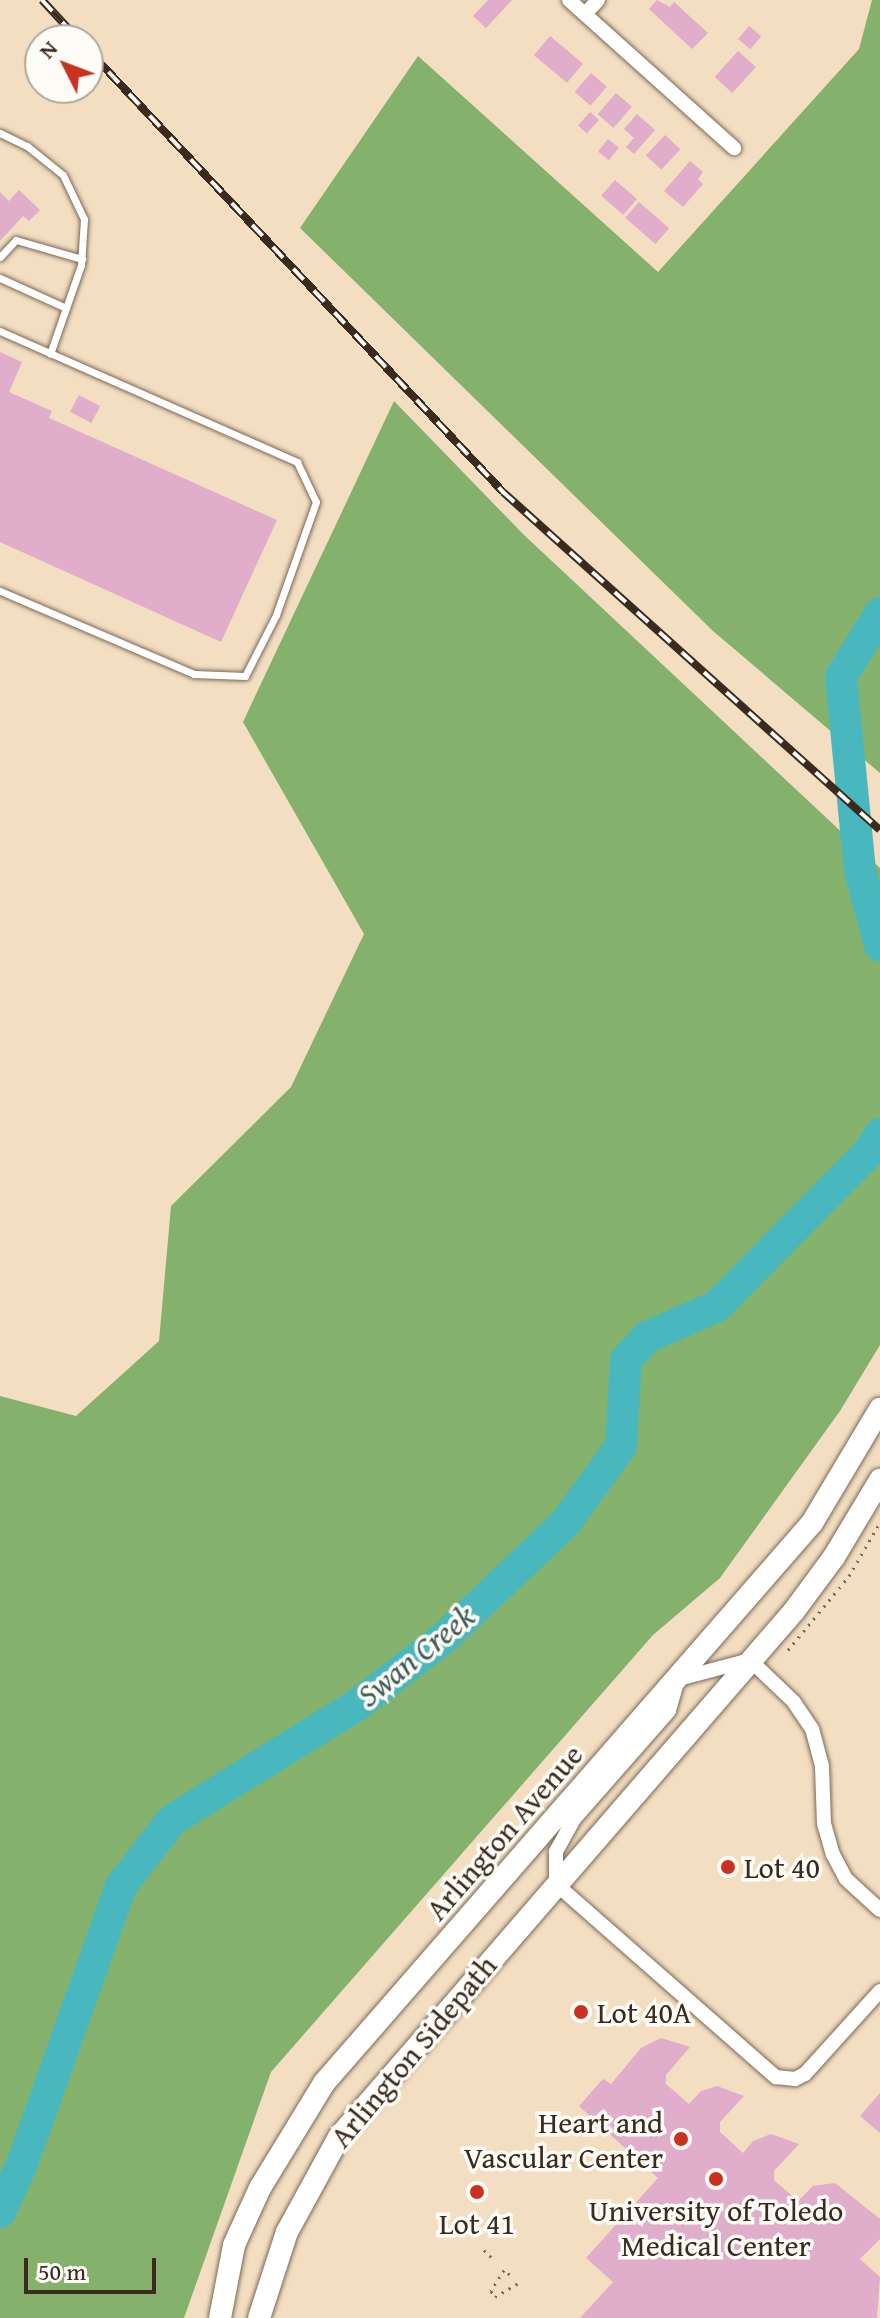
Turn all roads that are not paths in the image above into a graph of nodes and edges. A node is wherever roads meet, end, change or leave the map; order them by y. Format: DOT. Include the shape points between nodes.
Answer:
graph roads {
  1 [pos="569,0"];
  2 [pos="598,0"];
  3 [pos="585,14"];
  4 [pos="0,133"];
  5 [pos="734,148"];
  6 [pos="0,257"];
  7 [pos="82,259"];
  8 [pos="0,278"];
  9 [pos="66,308"];
  10 [pos="0,331"];
  11 [pos="50,354"];
  12 [pos="0,591"];
  13 [pos="880,1409"];
  14 [pos="880,1480"];
  15 [pos="750,1660"];
  16 [pos="678,1679"];
  17 [pos="556,1884"];
  18 [pos="880,1910"];
  19 [pos="880,1991"];
  20 [pos="220,2318"];
  21 [pos="259,2318"];
  1 -- 3 [label="street"];
  2 -- 3 [label="street"];
  3 -- 5 [label="street"];
  4 -- 7 [label="lane" via="27,146 63,175 84,219"];
  6 -- 7 [label="lane" via="16,240"];
  7 -- 9 [label="lane"];
  8 -- 9 [label="lane"];
  9 -- 11 [label="lane"];
  10 -- 11 [label="lane"];
  11 -- 12 [label="lane" via="297,462 316,502 276,615 245,676 194,674"];
  13 -- 16 [label="street, Arlington Avenue" via="812,1523"];
  14 -- 15 [label="street" via="834,1557"];
  15 -- 16 [label="street"];
  15 -- 17 [label="street"];
  15 -- 18 [label="street" via="794,1702 812,1729 833,1855 846,1879"];
  16 -- 17 [label="street" via="669,1711 562,1836"];
  16 -- 20 [label="street, Arlington Avenue" via="324,2083 260,2188 234,2245"];
  17 -- 19 [label="street" via="776,2077 805,2074"];
  17 -- 21 [label="street" via="339,2137 287,2232"];
}
